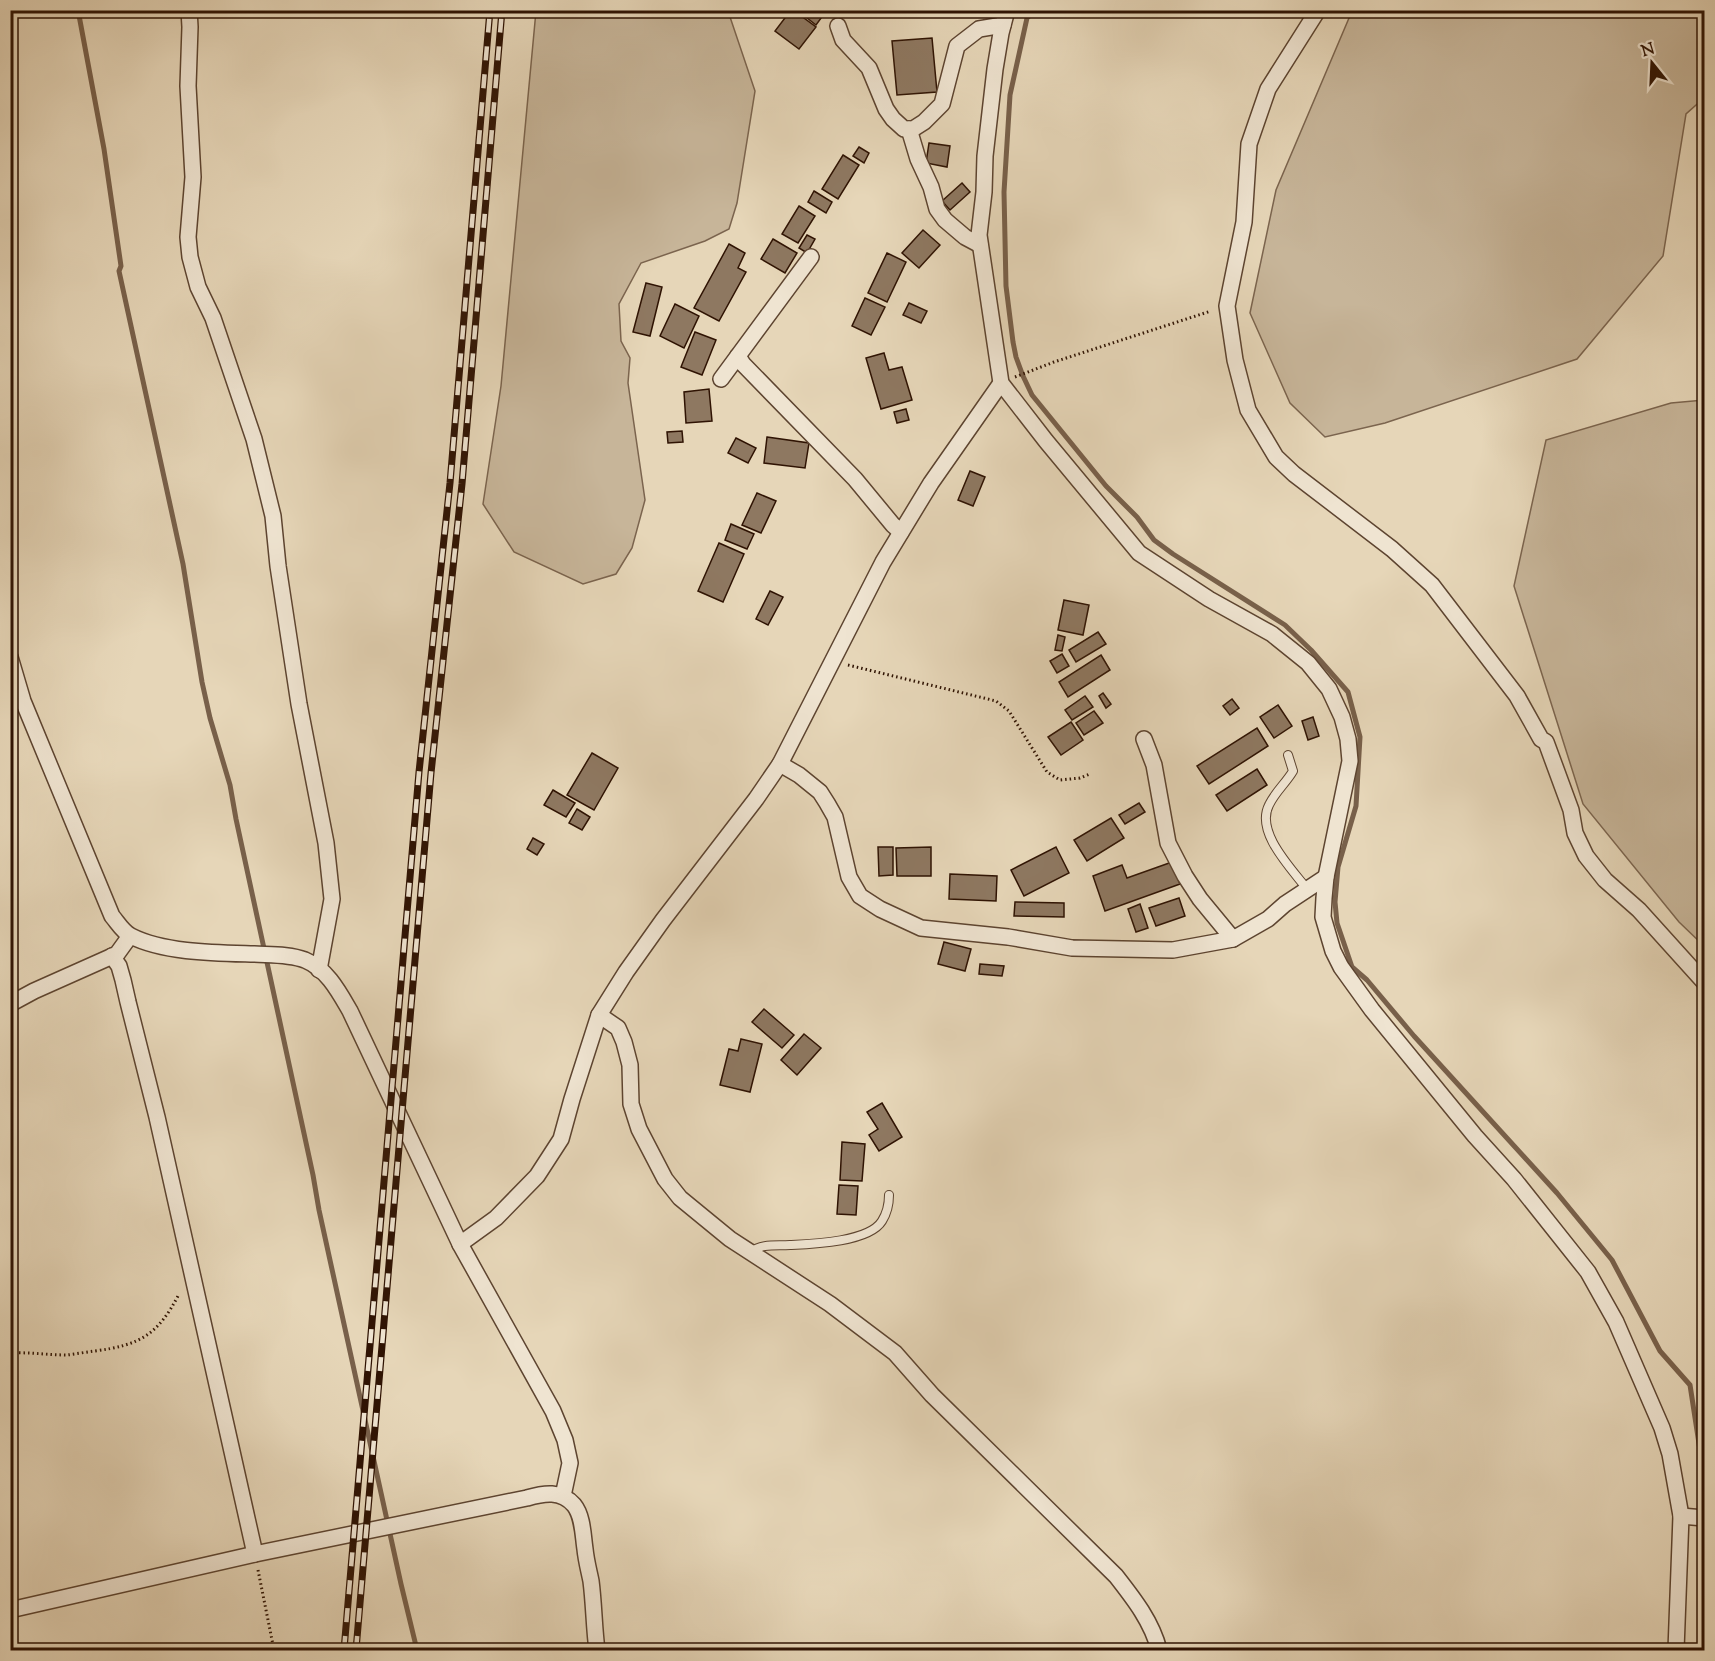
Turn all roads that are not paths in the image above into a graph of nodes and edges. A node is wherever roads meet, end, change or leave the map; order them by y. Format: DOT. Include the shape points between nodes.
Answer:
graph roads {
  1 [pos="189,10"];
  2 [pos="1318,10"];
  3 [pos="1005,18"];
  4 [pos="838,26"];
  5 [pos="909,129"];
  6 [pos="981,245"];
  7 [pos="811,257"];
  8 [pos="738,356"];
  9 [pos="721,379"];
  10 [pos="1001,383"];
  11 [pos="901,532"];
  12 [pos="10,657"];
  13 [pos="1144,739"];
  14 [pos="1288,755"];
  15 [pos="780,764"];
  16 [pos="1326,877"];
  17 [pos="1307,889"];
  18 [pos="130,936"];
  19 [pos="1233,939"];
  20 [pos="112,956"];
  21 [pos="319,969"];
  22 [pos="1704,982"];
  23 [pos="10,1004"];
  24 [pos="599,1015"];
  25 [pos="889,1195"];
  26 [pos="460,1244"];
  27 [pos="750,1252"];
  28 [pos="563,1496"];
  29 [pos="1681,1516"];
  30 [pos="1704,1518"];
  31 [pos="255,1554"];
  32 [pos="10,1610"];
  33 [pos="597,1650"];
  34 [pos="1160,1650"];
  35 [pos="1676,1650"];
  1 -- 21 [label="street" via="193,177 190,257 254,439 273,516 297,693 326,843 332,899"];
  2 -- 22 [label="street" via="1268,89 1249,144 1244,222 1227,306 1248,410 1276,457 1432,585 1517,696 1546,742 1586,856"];
  3 -- 5 [label="street" via="979,29 957,46 942,104 924,122"];
  3 -- 6 [label="street" via="985,156"];
  4 -- 5 [label="street" via="843,40 869,68 893,120"];
  5 -- 6 [label="street" via="938,209 965,237"];
  6 -- 10 [label="street"];
  7 -- 8 [label="street"];
  8 -- 9 [label="street"];
  8 -- 11 [label="street"];
  10 -- 11 [label="street"];
  10 -- 16 [label="street" via="1139,553 1272,634 1308,663 1329,689 1342,717 1350,761"];
  11 -- 15 [label="street"];
  12 -- 18 [label="street" via="23,701 112,916"];
  13 -- 19 [label="street" via="1154,765 1168,843 1200,899"];
  14 -- 17 [label="lane" via="1293,771 1268,806 1265,822 1277,849"];
  15 -- 19 [label="street" via="800,775 827,802 835,817 849,877 860,896 921,928 1072,948 1173,950"];
  15 -- 24 [label="street" via="656,929"];
  16 -- 17 [label="street"];
  16 -- 29 [label="street" via="1323,917 1341,967 1588,1272 1616,1322 1662,1428"];
  17 -- 19 [label="street" via="1268,919"];
  18 -- 20 [label="street"];
  18 -- 21 [label="street" via="188,950 279,955 305,960"];
  20 -- 23 [label="street"];
  20 -- 31 [label="street" via="123,980 157,1117"];
  21 -- 26 [label="street" via="350,1011"];
  24 -- 26 [label="street" via="561,1139 537,1176 496,1218"];
  24 -- 27 [label="street" via="618,1028 624,1042 630,1065 631,1104 639,1129 665,1179 680,1198"];
  25 -- 27 [label="lane" via="882,1222 864,1233 833,1241 762,1245"];
  26 -- 28 [label="street" via="554,1411 570,1463"];
  27 -- 34 [label="street" via="830,1304 895,1353 932,1395 1116,1576 1139,1606"];
  28 -- 31 [label="street" via="542,1493"];
  28 -- 33 [label="street" via="578,1511 583,1533"];
  29 -- 30 [label="street"];
  29 -- 35 [label="street"];
  31 -- 32 [label="street"];
}
